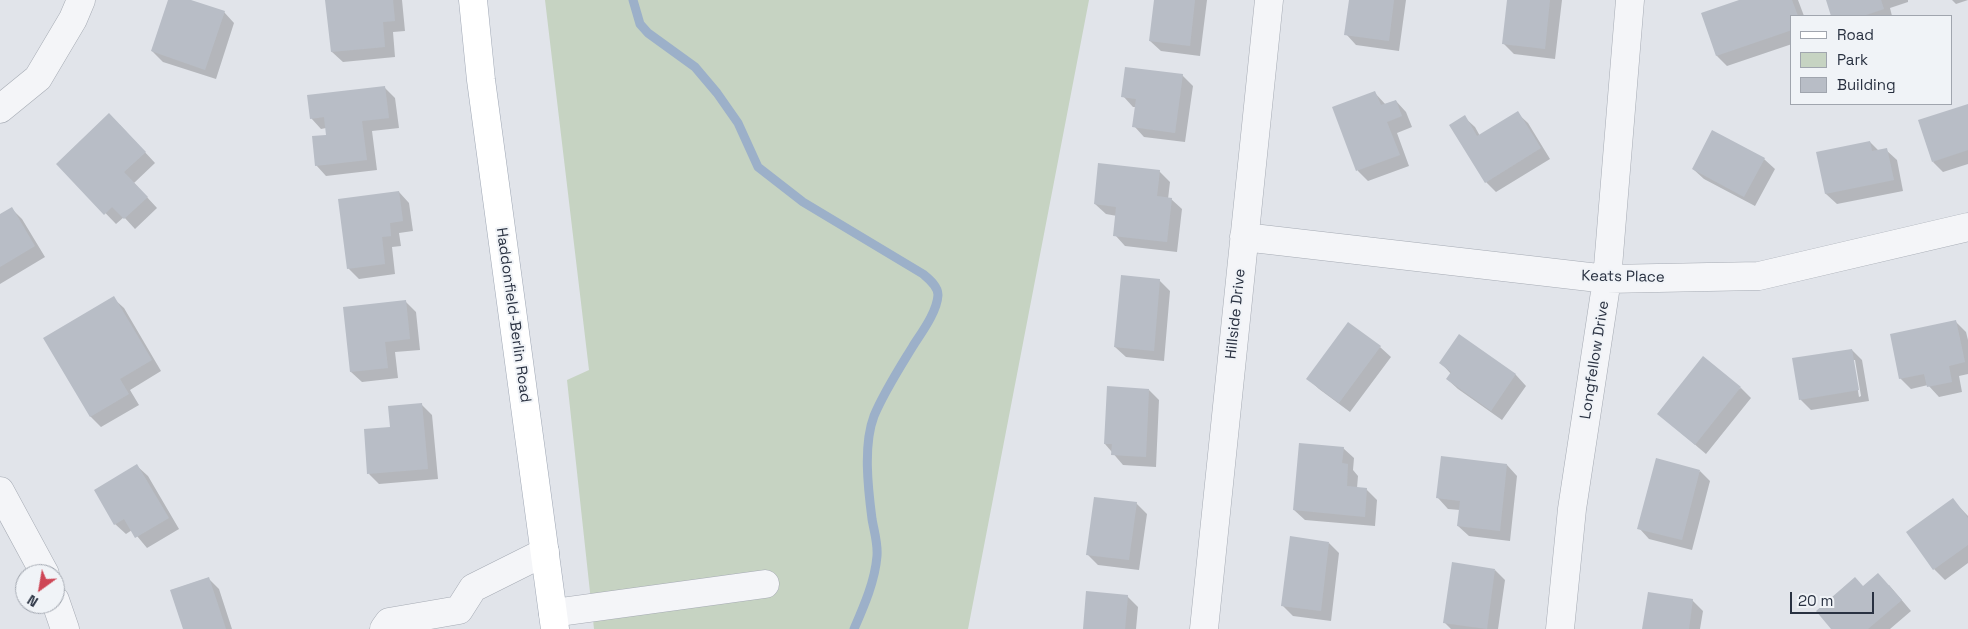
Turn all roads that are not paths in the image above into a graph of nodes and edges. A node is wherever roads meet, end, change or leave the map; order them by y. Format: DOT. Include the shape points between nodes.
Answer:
graph roads {
  1 [pos="81,0"];
  2 [pos="473,0"];
  3 [pos="1269,0"];
  4 [pos="1630,0"];
  5 [pos="0,109"];
  6 [pos="1968,227"];
  7 [pos="1244,237"];
  8 [pos="1607,280"];
  9 [pos="0,491"];
  10 [pos="545,552"];
  11 [pos="40,564"];
  12 [pos="765,584"];
  13 [pos="60,614"];
  14 [pos="461,619"];
  15 [pos="554,621"];
  16 [pos="66,629"];
  17 [pos="384,629"];
  18 [pos="1204,629"];
  19 [pos="1560,629"];
  1 -- 5 [label="street" via="38,78"];
  2 -- 10 [label="main road, Haddonfield-Berlin Road"];
  3 -- 7 [label="street, Hillside Drive"];
  4 -- 8 [label="street, Longfellow Drive"];
  6 -- 8 [label="street, Keats Place" via="1759,276"];
  7 -- 8 [label="street, Keats Place"];
  7 -- 18 [label="street, Hillside Drive"];
  8 -- 19 [label="street, Longfellow Drive" via="1572,510"];
  9 -- 11 [label="street"];
  10 -- 14 [label="street" via="473,588"];
  10 -- 15 [label="main road, Haddonfield-Berlin Road"];
  12 -- 15 [label="street"];
  13 -- 16 [label="street"];
  14 -- 17 [label="street" via="389,622"];
}
